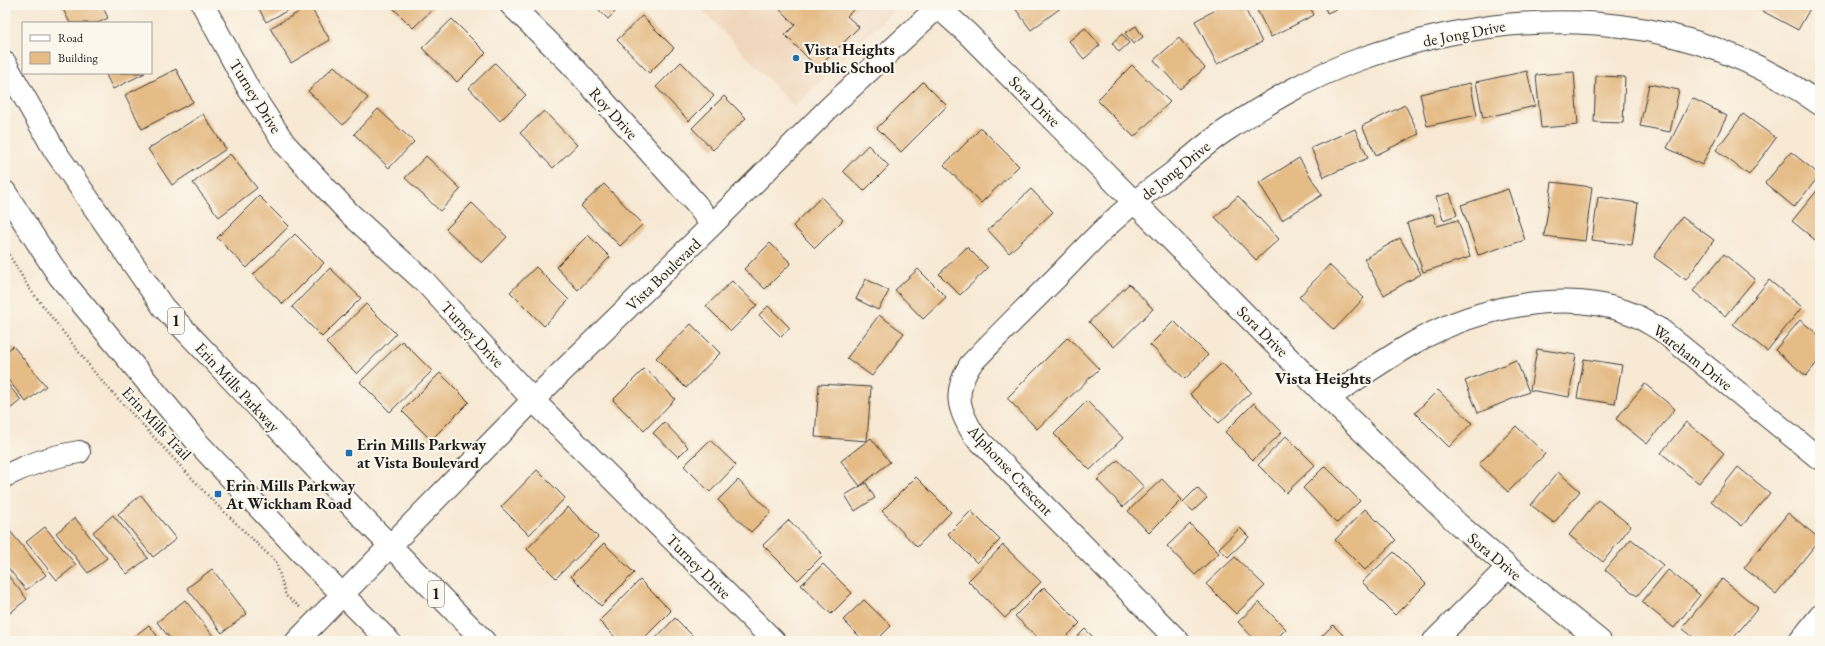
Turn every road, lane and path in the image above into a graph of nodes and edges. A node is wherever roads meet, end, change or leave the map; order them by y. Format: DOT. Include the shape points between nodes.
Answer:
graph roads {
  1 [pos="203,5"];
  2 [pos="511,5"];
  3 [pos="939,6"];
  4 [pos="5,63"];
  5 [pos="1820,104"];
  6 [pos="5,192"];
  7 [pos="1136,202"];
  8 [pos="712,225"];
  9 [pos="5,248"];
  10 [pos="1328,398"];
  11 [pos="534,400"];
  12 [pos="79,452"];
  13 [pos="1820,460"];
  14 [pos="5,476"];
  15 [pos="389,546"];
  16 [pos="1508,567"];
  17 [pos="342,594"];
  18 [pos="298,604"];
  19 [pos="1820,616"];
  20 [pos="298,641"];
  21 [pos="389,641"];
  22 [pos="484,641"];
  23 [pos="774,641"];
  24 [pos="1178,641"];
  25 [pos="1434,641"];
  26 [pos="1600,641"];
  27 [pos="1800,641"];
  1 -- 11 [label="street, Turney Drive" via="248,88 285,144 349,213 426,283"];
  2 -- 8 [label="street, Roy Drive" via="569,62"];
  3 -- 7 [label="street, Sora Drive"];
  3 -- 8 [label="street, Vista Boulevard" via="830,107"];
  4 -- 15 [label="street, Erin Mills Parkway / 1" via="55,151 163,307"];
  5 -- 7 [label="street, de Jong Drive" via="1796,87 1754,64 1702,44 1645,28 1593,22 1538,22 1479,28 1416,42 1358,60 1297,87 1226,130"];
  6 -- 17 [label="street" via="59,276 196,442"];
  7 -- 10 [label="street, Sora Drive"];
  7 -- 24 [label="street, Alphonse Crescent" via="1116,218 970,365 962,378 959,395 962,415 974,435"];
  8 -- 11 [label="street, Vista Boulevard"];
  9 -- 18 [label="path, Erin Mills Trail" via="29,288 99,378 212,500 276,562 286,596"];
  10 -- 13 [label="street, Wareham Drive" via="1416,342 1461,322 1515,305 1549,301 1592,303 1632,314 1662,330"];
  10 -- 16 [label="street, Sora Drive" via="1457,523"];
  11 -- 15 [label="street, Vista Boulevard"];
  11 -- 23 [label="street, Turney Drive"];
  12 -- 14 [label="street" via="29,464"];
  15 -- 17 [label="street, Vista Boulevard"];
  15 -- 22 [label="street, Erin Mills Parkway / 1"];
  16 -- 25 [label="street"];
  16 -- 26 [label="street, Sora Drive"];
  17 -- 20 [label="street, Vista Boulevard"];
  17 -- 21 [label="street"];
  19 -- 27 [label="street"];
}
